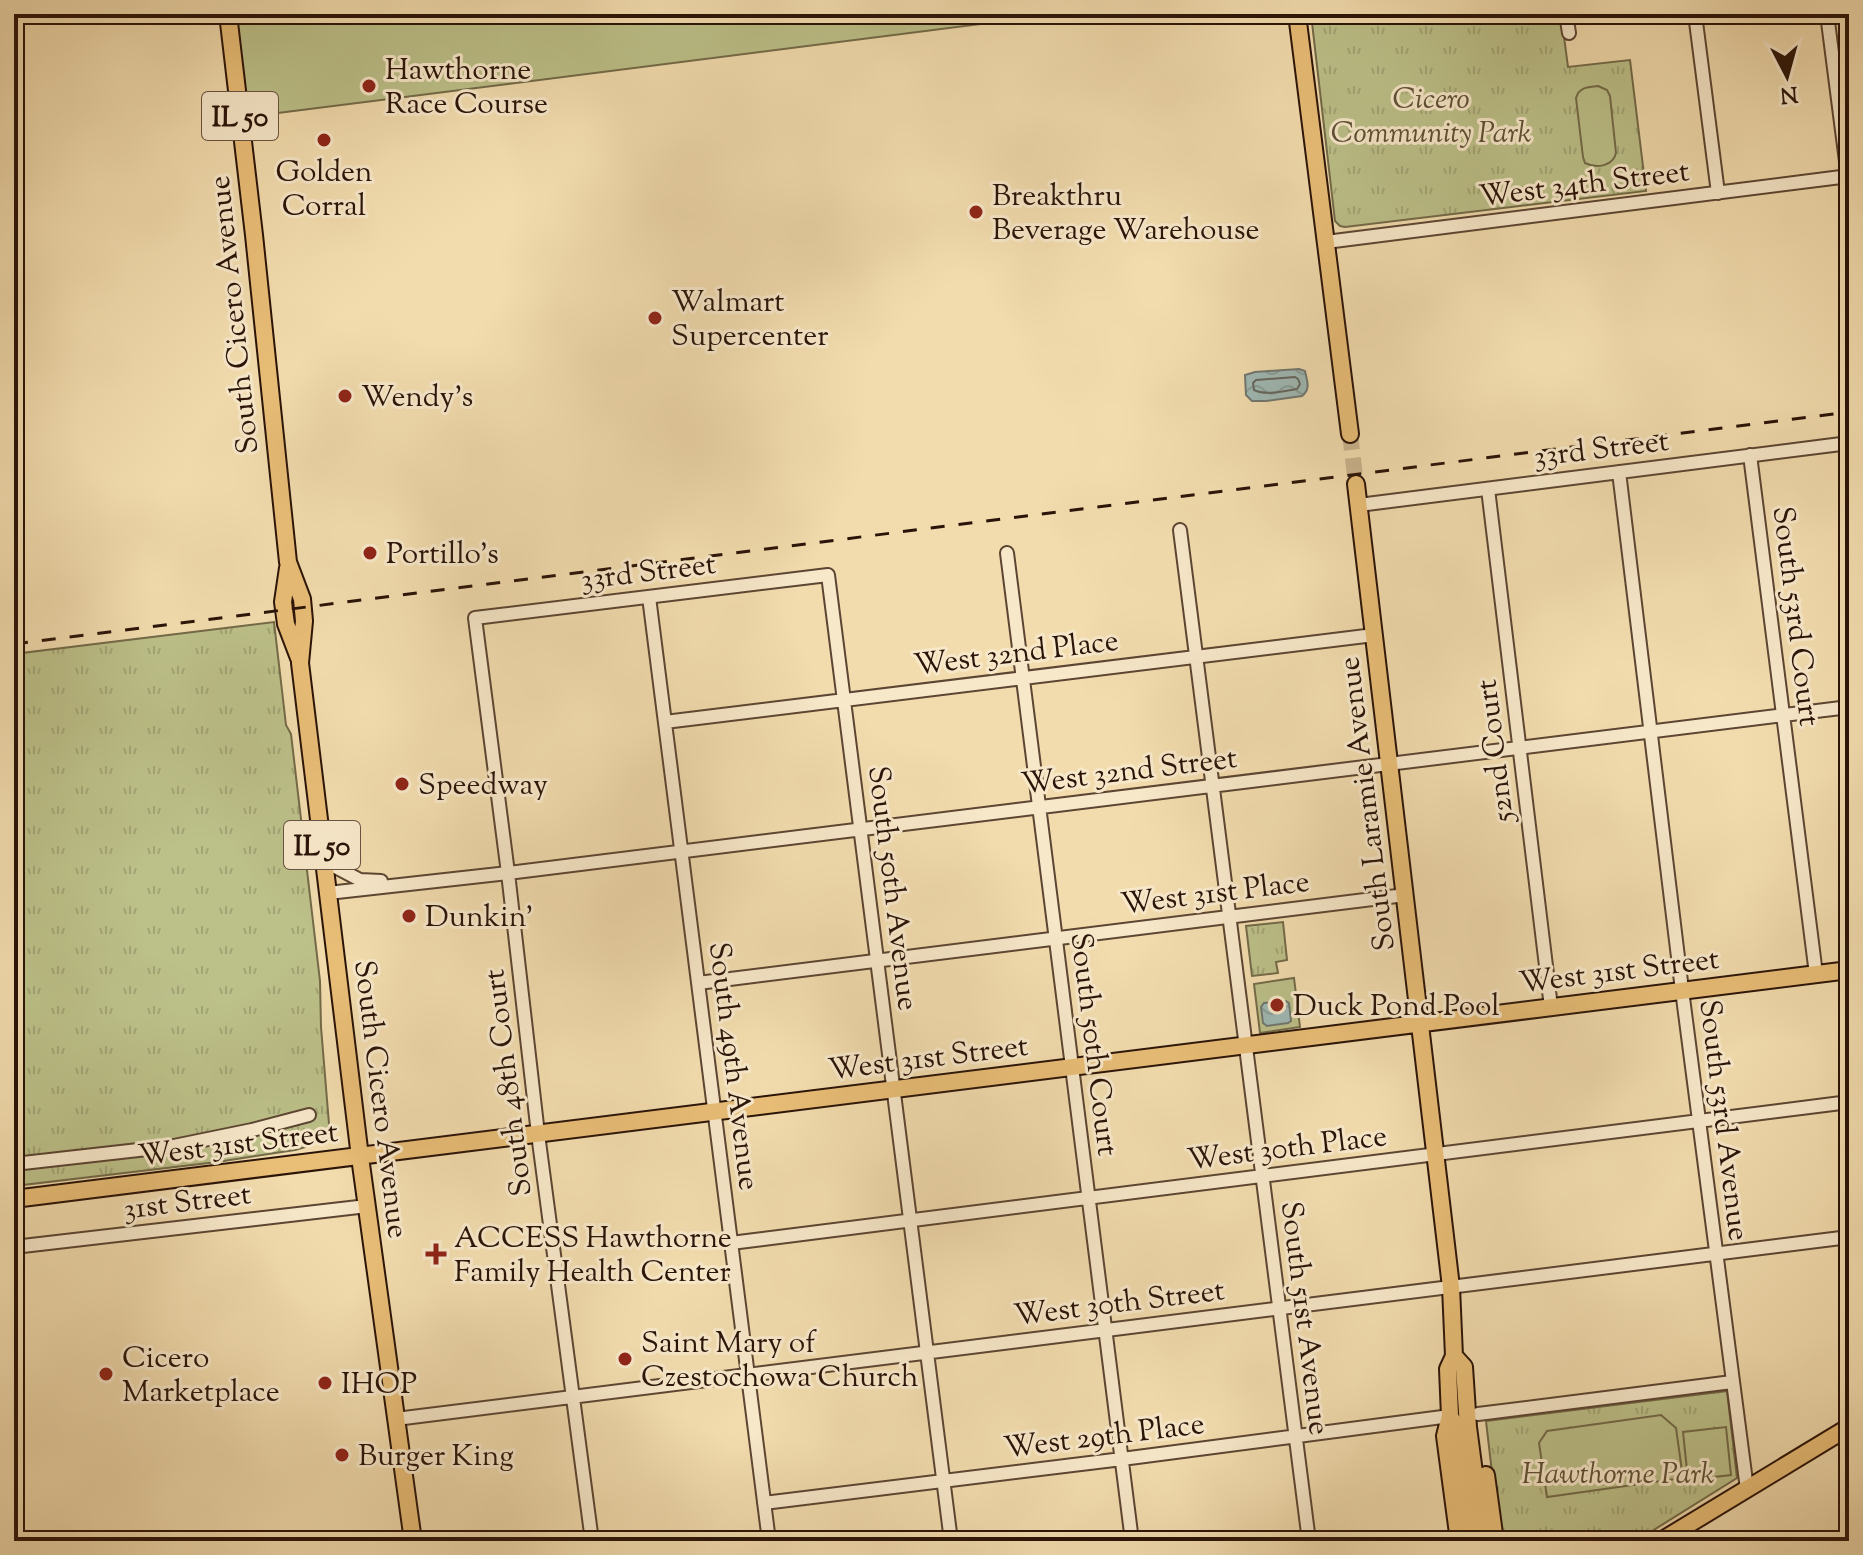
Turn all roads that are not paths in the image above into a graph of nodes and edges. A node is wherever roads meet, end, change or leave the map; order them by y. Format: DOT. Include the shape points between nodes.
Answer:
graph roads {
  1 [pos="228,14"];
  2 [pos="1297,14"];
  3 [pos="1566,14"];
  4 [pos="1695,14"];
  5 [pos="1827,14"];
  6 [pos="1569,33"];
  7 [pos="1848,176"];
  8 [pos="1718,193"];
  9 [pos="1326,242"];
  10 [pos="1350,434"];
  11 [pos="1849,443"];
  12 [pos="1750,455"];
  13 [pos="1619,472"];
  14 [pos="1356,484"];
  15 [pos="1488,489"];
  16 [pos="1359,505"];
  17 [pos="1180,530"];
  18 [pos="1007,553"];
  19 [pos="828,575"];
  20 [pos="649,597"];
  21 [pos="475,618"];
  22 [pos="1374,635"];
  23 [pos="1196,656"];
  24 [pos="1023,678"];
  25 [pos="844,700"];
  26 [pos="1849,707"];
  27 [pos="1783,715"];
  28 [pos="665,722"];
  29 [pos="1650,732"];
  30 [pos="1520,748"];
  31 [pos="1389,764"];
  32 [pos="1213,786"];
  33 [pos="1039,807"];
  34 [pos="860,829"];
  35 [pos="682,852"];
  36 [pos="324,861"];
  37 [pos="508,873"];
  38 [pos="416,883"];
  39 [pos="328,893"];
  40 [pos="1405,895"];
  41 [pos="1229,916"];
  42 [pos="1056,938"];
  43 [pos="877,959"];
  44 [pos="1849,970"];
  45 [pos="1816,974"];
  46 [pos="698,983"];
  47 [pos="1682,990"];
  48 [pos="1551,1007"];
  49 [pos="1420,1023"];
  50 [pos="1246,1046"];
  51 [pos="1072,1067"];
  52 [pos="893,1090"];
  53 [pos="1849,1102"];
  54 [pos="715,1112"];
  55 [pos="309,1115"];
  56 [pos="1699,1120"];
  57 [pos="538,1134"];
  58 [pos="1435,1154"];
  59 [pos="360,1157"];
  60 [pos="14,1164"];
  61 [pos="1262,1176"];
  62 [pos="1089,1198"];
  63 [pos="14,1199"];
  64 [pos="367,1206"];
  65 [pos="910,1221"];
  66 [pos="1849,1237"];
  67 [pos="731,1243"];
  68 [pos="14,1247"];
  69 [pos="1716,1253"];
  70 [pos="1451,1287"];
  71 [pos="1279,1308"];
  72 [pos="1105,1330"];
  73 [pos="927,1352"];
  74 [pos="1454,1356"];
  75 [pos="748,1375"];
  76 [pos="1465,1381"];
  77 [pos="1732,1382"];
  78 [pos="573,1397"];
  79 [pos="1478,1414"];
  80 [pos="1450,1416"];
  81 [pos="396,1419"];
  82 [pos="1849,1427"];
  83 [pos="1295,1437"];
  84 [pos="1122,1459"];
  85 [pos="943,1481"];
  86 [pos="1747,1489"];
  87 [pos="764,1503"];
  88 [pos="413,1541"];
  89 [pos="592,1541"];
  90 [pos="769,1541"];
  91 [pos="951,1541"];
  92 [pos="1132,1541"];
  93 [pos="1309,1541"];
  94 [pos="1459,1541"];
  95 [pos="1471,1541"];
  96 [pos="1483,1541"];
  97 [pos="1495,1541"];
  98 [pos="1661,1541"];
  1 -- 36 [label="main road, South Cicero Avenue / IL 50" via="288,562 284,613 300,663"];
  2 -- 9 [label="main road"];
  3 -- 6 [label="street"];
  4 -- 8 [label="street"];
  5 -- 7 [label="street"];
  7 -- 8 [label="street, West 34th Street"];
  8 -- 9 [label="street, West 34th Street"];
  9 -- 10 [label="main road"];
  11 -- 12 [label="street, 33rd Street"];
  12 -- 13 [label="street, 33rd Street"];
  12 -- 27 [label="street, South 53rd Court"];
  13 -- 15 [label="street, 33rd Street"];
  13 -- 29 [label="street, South 53rd Avenue"];
  14 -- 16 [label="main road, South Laramie Avenue"];
  15 -- 16 [label="street, 33rd Street"];
  15 -- 30 [label="street, 52nd Court"];
  16 -- 22 [label="main road, South Laramie Avenue"];
  17 -- 23 [label="street, South 51st Avenue"];
  18 -- 24 [label="street, South 50th Court"];
  19 -- 20 [label="street, 33rd Street"];
  19 -- 25 [label="street, South 50th Avenue"];
  20 -- 21 [label="street, 33rd Street"];
  20 -- 28 [label="street, South 49th Avenue"];
  21 -- 37 [label="street, South 48th Court"];
  22 -- 23 [label="street, West 32nd Place"];
  22 -- 31 [label="main road, South Laramie Avenue"];
  23 -- 24 [label="street, West 32nd Place"];
  23 -- 32 [label="street, South 51st Avenue"];
  24 -- 25 [label="street, West 32nd Place"];
  24 -- 33 [label="street, South 50th Court"];
  25 -- 28 [label="street, West 32nd Place"];
  25 -- 34 [label="street, South 50th Avenue"];
  26 -- 27 [label="street, West 32nd Street"];
  27 -- 29 [label="street, West 32nd Street"];
  27 -- 45 [label="street, South 53rd Court"];
  28 -- 35 [label="street, South 49th Avenue"];
  29 -- 30 [label="street, West 32nd Street"];
  29 -- 47 [label="street, South 53rd Avenue"];
  30 -- 31 [label="street, West 32nd Street"];
  30 -- 48 [label="street, 52nd Court"];
  31 -- 32 [label="street, West 32nd Street"];
  31 -- 40 [label="main road, South Laramie Avenue"];
  32 -- 33 [label="street, West 32nd Street"];
  32 -- 41 [label="street, South 51st Avenue"];
  33 -- 34 [label="street, West 32nd Street"];
  33 -- 42 [label="street, South 50th Court"];
  34 -- 35 [label="street, West 32nd Street"];
  34 -- 43 [label="street, South 50th Avenue"];
  35 -- 37 [label="street, West 32nd Street"];
  35 -- 46 [label="street, South 49th Avenue"];
  36 -- 38 [label="street, West 32nd Street" via="360,880"];
  36 -- 39 [label="main road, South Cicero Avenue / IL 50"];
  37 -- 38 [label="street, West 32nd Street"];
  37 -- 57 [label="street, South 48th Court"];
  38 -- 39 [label="street, West 32nd Street"];
  39 -- 59 [label="main road, South Cicero Avenue / IL 50"];
  40 -- 41 [label="street, West 31st Place"];
  40 -- 49 [label="main road, South Laramie Avenue"];
  41 -- 42 [label="street, West 31st Place"];
  41 -- 50 [label="street, South 51st Avenue"];
  42 -- 43 [label="street, West 31st Place"];
  42 -- 51 [label="street, South 50th Court"];
  43 -- 46 [label="street, West 31st Place"];
  43 -- 52 [label="street, South 50th Avenue"];
  44 -- 45 [label="main road, West 31st Street"];
  45 -- 47 [label="main road, West 31st Street"];
  46 -- 54 [label="street, South 49th Avenue"];
  47 -- 48 [label="main road, West 31st Street"];
  47 -- 56 [label="street, South 53rd Avenue"];
  48 -- 49 [label="main road, West 31st Street"];
  49 -- 50 [label="main road, West 31st Street"];
  49 -- 58 [label="main road, South Laramie Avenue"];
  50 -- 51 [label="main road, West 31st Street"];
  50 -- 61 [label="street, South 51st Avenue"];
  51 -- 52 [label="main road, West 31st Street"];
  51 -- 62 [label="street, South 50th Court"];
  52 -- 54 [label="main road, West 31st Street"];
  52 -- 65 [label="street, South 50th Avenue"];
  53 -- 56 [label="street, West 30th Place"];
  54 -- 57 [label="main road, West 31st Street"];
  54 -- 67 [label="street, South 49th Avenue"];
  55 -- 60 [label="street, 31st Street" via="174,1146"];
  56 -- 58 [label="street, West 30th Place"];
  56 -- 69 [label="street, South 53rd Avenue"];
  57 -- 59 [label="main road, West 31st Street"];
  57 -- 78 [label="street, South 48th Court"];
  58 -- 61 [label="street, West 30th Place"];
  58 -- 70 [label="main road, South Laramie Avenue"];
  59 -- 63 [label="main road, West 31st Street"];
  59 -- 64 [label="main road, South Cicero Avenue / IL 50"];
  61 -- 62 [label="street, West 30th Place"];
  61 -- 71 [label="street, South 51st Avenue"];
  62 -- 65 [label="street, West 30th Place"];
  62 -- 72 [label="street, South 50th Court"];
  64 -- 68 [label="street, 31st Street"];
  64 -- 81 [label="main road, South Cicero Avenue / IL 50"];
  65 -- 67 [label="street, West 30th Place"];
  65 -- 73 [label="street, South 50th Avenue"];
  66 -- 69 [label="street, West 30th Street"];
  67 -- 75 [label="street, South 49th Avenue"];
  69 -- 70 [label="street, West 30th Street"];
  69 -- 77 [label="street, South 53rd Avenue"];
  70 -- 71 [label="street, West 30th Street"];
  70 -- 74 [label="main road, South Laramie Avenue"];
  71 -- 72 [label="street, West 30th Street"];
  71 -- 83 [label="street, South 51st Avenue"];
  72 -- 73 [label="street, West 30th Street"];
  72 -- 84 [label="street, South 50th Court"];
  73 -- 75 [label="street, West 30th Street"];
  73 -- 85 [label="street, South 50th Avenue"];
  74 -- 76 [label="main road, South Laramie Avenue" via="1464,1367"];
  74 -- 80 [label="main road, South Laramie Avenue" via="1448,1369"];
  75 -- 78 [label="street, West 30th Street"];
  75 -- 87 [label="street, South 49th Avenue"];
  76 -- 79 [label="main road"];
  76 -- 96 [label="main road, South Laramie Avenue"];
  77 -- 79 [label="street"];
  77 -- 86 [label="street, South 53rd Avenue"];
  78 -- 81 [label="street, West 30th Street"];
  78 -- 89 [label="street, South 48th Court"];
  79 -- 97 [label="main road"];
  80 -- 83 [label="street, West 29th Place"];
  80 -- 94 [label="main road" via="1445,1436"];
  80 -- 95 [label="main road, South Laramie Avenue" via="1458,1432"];
  81 -- 88 [label="main road, South Cicero Avenue / IL 50"];
  82 -- 86 [label="main road"];
  83 -- 84 [label="street, West 29th Place"];
  83 -- 93 [label="street, South 51st Avenue"];
  84 -- 85 [label="street, West 29th Place"];
  84 -- 92 [label="street, South 50th Court"];
  85 -- 87 [label="street, West 29th Place"];
  85 -- 91 [label="street, South 50th Avenue"];
  86 -- 98 [label="main road"];
  87 -- 90 [label="street, South 49th Avenue"];
}
